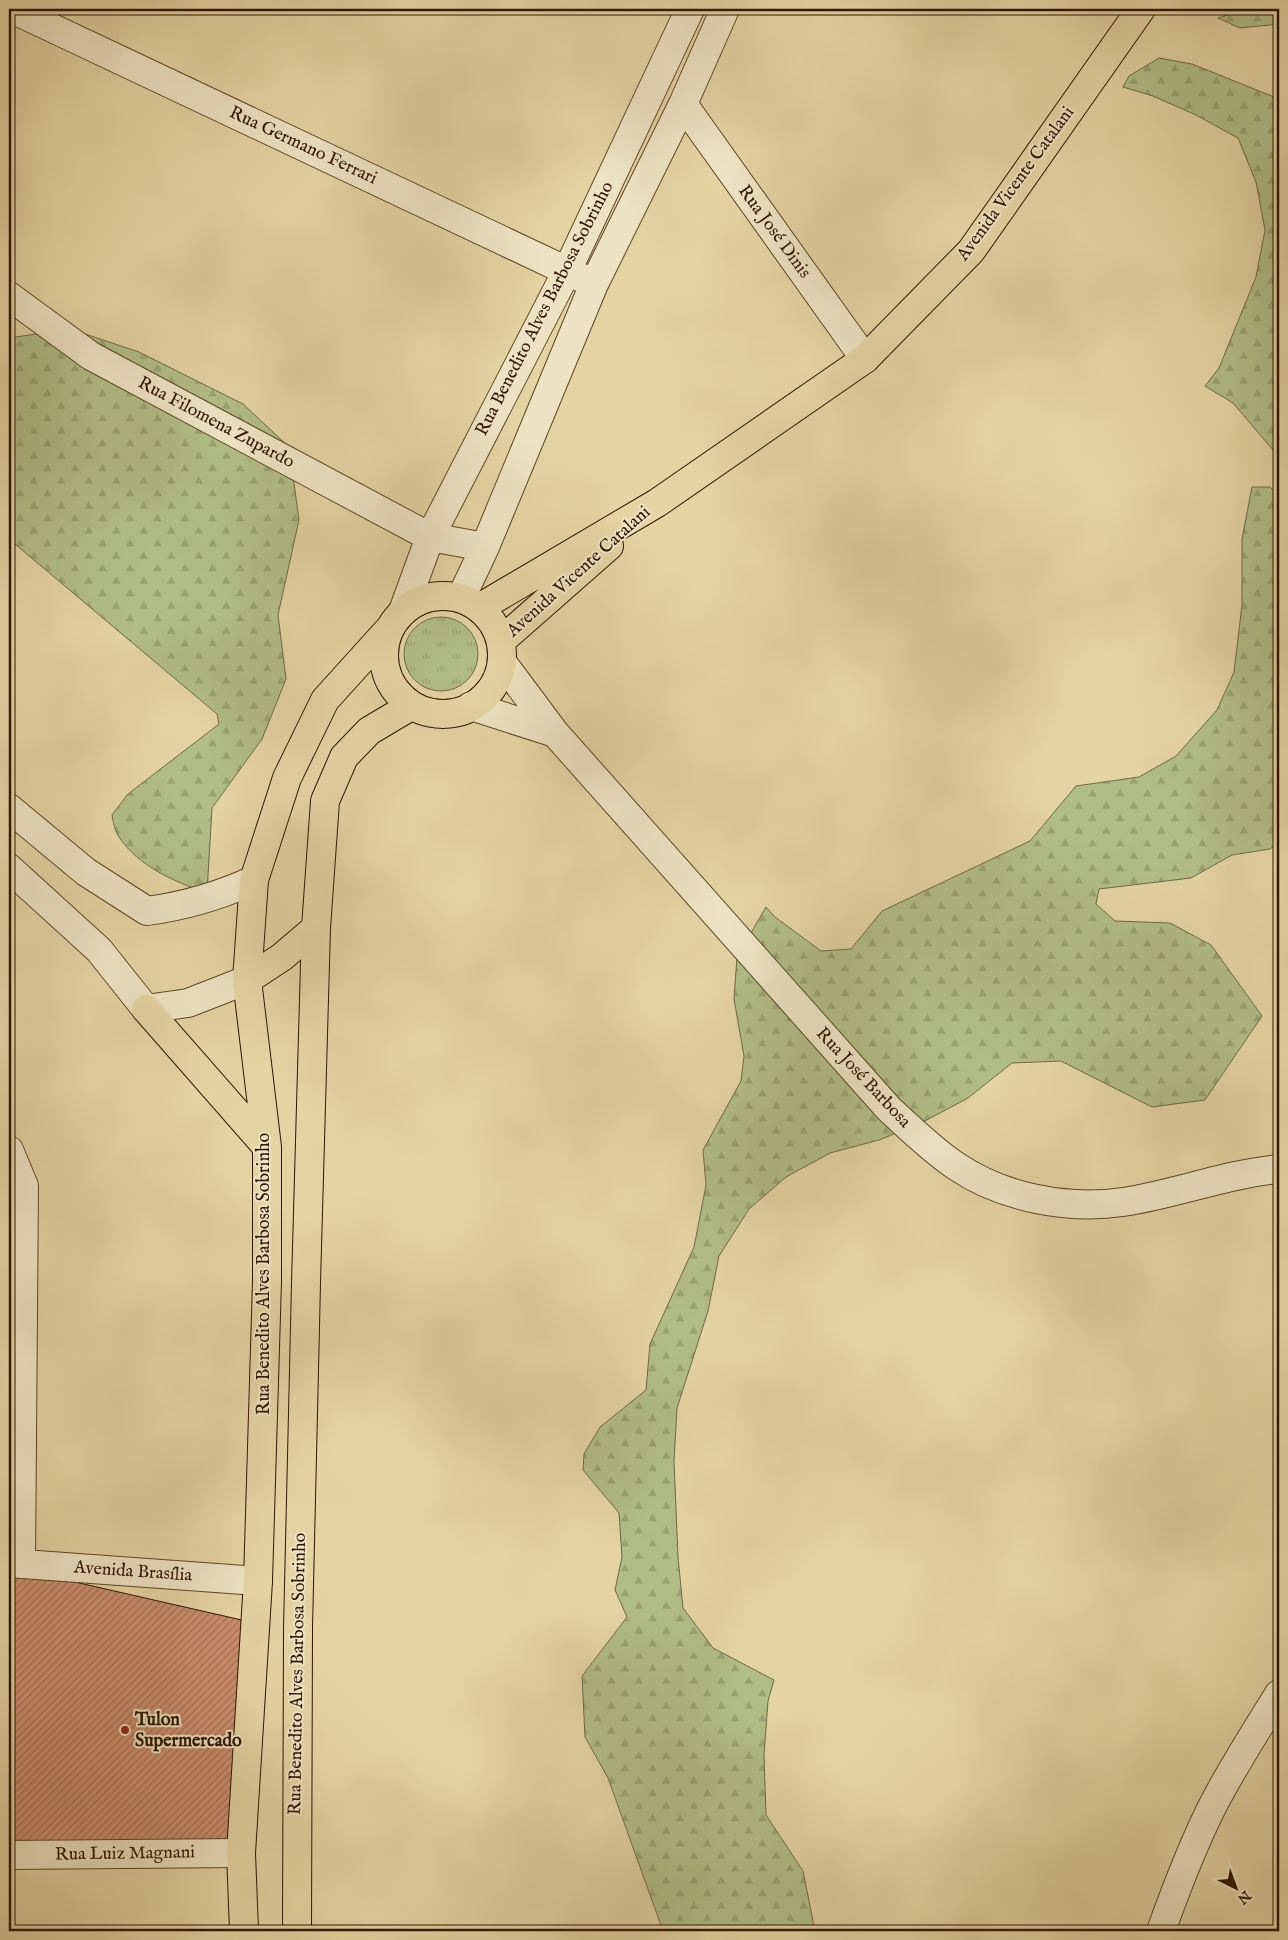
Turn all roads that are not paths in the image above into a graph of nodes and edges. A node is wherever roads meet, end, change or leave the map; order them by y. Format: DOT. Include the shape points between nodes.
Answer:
graph roads {
  1 [pos="12,9"];
  2 [pos="690,9"];
  3 [pos="725,9"];
  4 [pos="1141,9"];
  5 [pos="683,104"];
  6 [pos="567,271"];
  7 [pos="594,284"];
  8 [pos="9,296"];
  9 [pos="865,360"];
  10 [pos="657,503"];
  11 [pos="430,537"];
  12 [pos="485,547"];
  13 [pos="470,603"];
  14 [pos="397,619"];
  15 [pos="501,652"];
  16 [pos="411,706"];
  17 [pos="471,706"];
  18 [pos="555,733"];
  19 [pos="9,808"];
  20 [pos="9,868"];
  21 [pos="254,880"];
  22 [pos="316,928"];
  23 [pos="247,980"];
  24 [pos="146,1009"];
  25 [pos="268,1147"];
  26 [pos="9,1150"];
  27 [pos="1279,1169"];
  28 [pos="15,1564"];
  29 [pos="258,1581"];
  30 [pos="1279,1694"];
  31 [pos="241,1853"];
  32 [pos="9,1855"];
  33 [pos="244,1931"];
  34 [pos="296,1931"];
  35 [pos="1160,1931"];
  1 -- 6 [label="street, Rua Germano Ferrari"];
  2 -- 6 [label="street, Rua Benedito Alves Barbosa Sobrinho"];
  3 -- 5 [label="street, Rua Benedito Alves Barbosa Sobrinho"];
  4 -- 9 [label="main road, Avenida Vicente Catalani" via="971,251"];
  5 -- 7 [label="street, Rua Benedito Alves Barbosa Sobrinho"];
  5 -- 9 [label="street, Rua José Dinis"];
  6 -- 7 [label="street, Rua Germano Ferrari"];
  6 -- 11 [label="street, Rua Benedito Alves Barbosa Sobrinho"];
  7 -- 12 [label="street, Rua Benedito Alves Barbosa Sobrinho"];
  8 -- 11 [label="street, Rua Filomena Zupardo" via="91,356"];
  9 -- 10 [label="main road, Avenida Vicente Catalani"];
  10 -- 13 [label="main road, Avenida Vicente Catalani"];
  10 -- 15 [label="main road, Avenida Vicente Catalani"];
  11 -- 12 [label="street, Rua Filomena Zupardo"];
  11 -- 14 [label="street, Rua Benedito Alves Barbosa Sobrinho"];
  12 -- 13 [label="street, Rua Benedito Alves Barbosa Sobrinho"];
  13 -- 14 [label="main road" via="441,595 420,600"];
  13 -- 15 [label="main road" via="493,622"];
  14 -- 16 [label="main road" via="384,645 384,664 390,682"];
  14 -- 21 [label="main road, Rua Benedito Alves Barbosa Sobrinho" via="326,700 287,778"];
  15 -- 17 [label="main road" via="496,680 486,695"];
  15 -- 18 [label="street, Rua José Barbosa"];
  16 -- 17 [label="main road" via="436,713 454,713"];
  16 -- 22 [label="main road, Rua Benedito Alves Barbosa Sobrinho" via="369,731 344,757 325,801"];
  17 -- 18 [label="street"];
  18 -- 27 [label="street, Rua José Barbosa" via="889,1110 957,1167 1020,1195 1053,1202 1088,1204 1123,1202 1213,1180"];
  19 -- 21 [label="street" via="86,872 147,911 179,907 218,896"];
  20 -- 24 [label="street" via="99,950"];
  21 -- 23 [label="main road, Rua Benedito Alves Barbosa Sobrinho"];
  22 -- 23 [label="main road" via="282,957"];
  22 -- 34 [label="main road, Rua Benedito Alves Barbosa Sobrinho" via="298,1629"];
  23 -- 24 [label="street" via="188,1003"];
  23 -- 25 [label="main road, Rua Benedito Alves Barbosa Sobrinho"];
  24 -- 25 [label="main road"];
  25 -- 29 [label="main road, Rua Benedito Alves Barbosa Sobrinho"];
  26 -- 28 [label="street" via="24,1186"];
  28 -- 29 [label="street, Avenida Brasília"];
  29 -- 31 [label="main road, Rua Benedito Alves Barbosa Sobrinho"];
  30 -- 35 [label="street" via="1212,1807"];
  31 -- 32 [label="street, Rua Luiz Magnani"];
  31 -- 33 [label="main road, Rua Benedito Alves Barbosa Sobrinho"];
}
